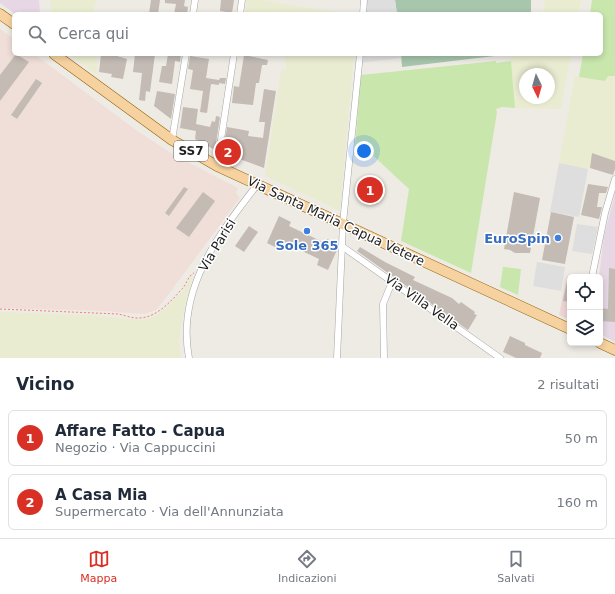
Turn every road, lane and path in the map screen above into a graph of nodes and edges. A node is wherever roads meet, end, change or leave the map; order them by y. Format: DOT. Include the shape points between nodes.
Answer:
graph roads {
  1 [pos="195,0"];
  2 [pos="242,0"];
  3 [pos="364,0"];
  4 [pos="193,12"];
  5 [pos="240,12"];
  6 [pos="363,12"];
  7 [pos="0,14"];
  8 [pos="12,23"];
  9 [pos="57,56"];
  10 [pos="186,56"];
  11 [pos="234,56"];
  12 [pos="360,56"];
  13 [pos="172,140"];
  14 [pos="217,166"];
  15 [pos="615,179"];
  16 [pos="257,185"];
  17 [pos="343,223"];
  18 [pos="343,247"];
  19 [pos="201,269"];
  20 [pos="593,274"];
  21 [pos="392,282"];
  22 [pos="0,309"];
  23 [pos="567,328"];
  24 [pos="603,344"];
  25 [pos="615,350"];
  26 [pos="189,358"];
  27 [pos="337,358"];
  28 [pos="384,358"];
  29 [pos="500,358"];
  1 -- 4 [label="street"];
  2 -- 5 [label="street"];
  3 -- 6 [label="street"];
  7 -- 8 [label="main road"];
  9 -- 13 [label="main road, Via Santa Maria Capua Vetere / SS7"];
  10 -- 13 [label="street"];
  11 -- 14 [label="street"];
  12 -- 17 [label="street"];
  13 -- 14 [label="main road, Via Santa Maria Capua Vetere / SS7"];
  14 -- 16 [label="main road, Via Santa Maria Capua Vetere / SS7"];
  15 -- 20 [label="street"];
  16 -- 17 [label="main road, Via Santa Maria Capua Vetere / SS7"];
  16 -- 19 [label="street, Via Parisi"];
  17 -- 18 [label="street"];
  17 -- 23 [label="main road, Via Santa Maria Capua Vetere / SS7"];
  18 -- 21 [label="street, Via Villa Vella"];
  18 -- 27 [label="street"];
  19 -- 22 [label="path" via="191,274 177,294 156,314 150,316 137,318 118,314"];
  19 -- 26 [label="street, Via Parisi" via="187,320"];
  21 -- 28 [label="street" via="383,304"];
  21 -- 29 [label="street, Via Villa Vella"];
  24 -- 25 [label="main road"];
}
